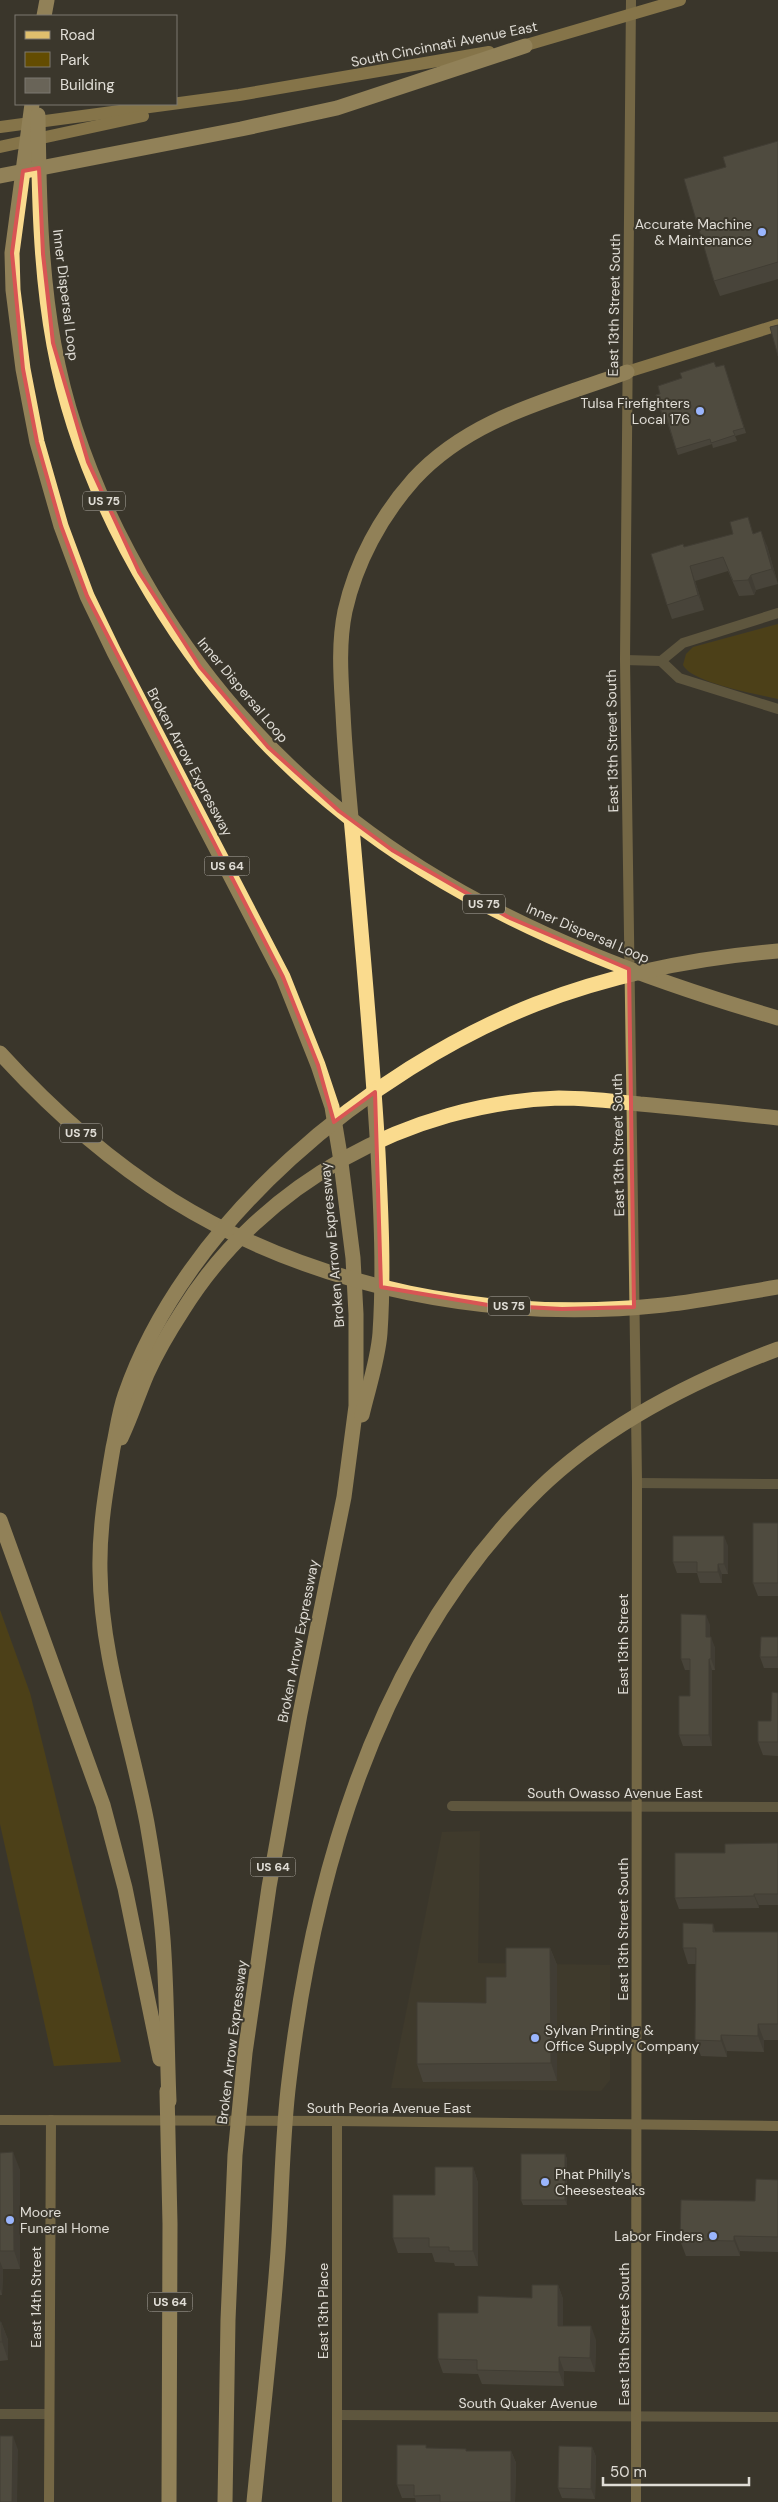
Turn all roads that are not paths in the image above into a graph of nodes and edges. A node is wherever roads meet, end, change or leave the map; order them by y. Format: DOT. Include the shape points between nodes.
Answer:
graph roads {
  1 [pos="47,0"];
  2 [pos="631,0"];
  3 [pos="680,0"];
  4 [pos="44,15"];
  5 [pos="631,15"];
  6 [pos="525,46"];
  7 [pos="239,95"];
  8 [pos="178,103"];
  9 [pos="32,105"];
  10 [pos="38,105"];
  11 [pos="164,105"];
  12 [pos="0,127"];
  13 [pos="0,146"];
  14 [pos="0,176"];
  15 [pos="778,325"];
  16 [pos="627,372"];
  17 [pos="778,613"];
  18 [pos="625,660"];
  19 [pos="661,661"];
  20 [pos="778,710"];
  21 [pos="778,951"];
  22 [pos="778,1018"];
  23 [pos="0,1053"];
  24 [pos="778,1118"];
  25 [pos="778,1287"];
  26 [pos="778,1350"];
  27 [pos="133,1393"];
  28 [pos="637,1482"];
  29 [pos="778,1484"];
  30 [pos="344,1497"];
  31 [pos="0,1520"];
  32 [pos="452,1806"];
  33 [pos="636,1806"];
  34 [pos="778,1807"];
  35 [pos="168,2101"];
  36 [pos="0,2120"];
  37 [pos="51,2120"];
  38 [pos="337,2121"];
  39 [pos="638,2125"];
  40 [pos="778,2126"];
  41 [pos="0,2414"];
  42 [pos="50,2414"];
  43 [pos="337,2415"];
  44 [pos="637,2417"];
  45 [pos="778,2417"];
  46 [pos="49,2502"];
  47 [pos="169,2502"];
  48 [pos="225,2502"];
  49 [pos="254,2502"];
  50 [pos="337,2502"];
  51 [pos="636,2502"];
  1 -- 4 [label="highway"];
  2 -- 5 [label="street, East 13th Street South"];
  3 -- 5 [label="main road, South Cincinnati Avenue East"];
  5 -- 6 [label="main road, South Cincinnati Avenue East"];
  5 -- 16 [label="street, East 13th Street South"];
  6 -- 7 [label="main road, South Cincinnati Avenue East"];
  6 -- 14 [label="highway" via="353,103 241,129"];
  7 -- 8 [label="main road"];
  7 -- 13 [label="main road"];
  9 -- 30 [label="highway, Broken Arrow Expressway / US 64" via="12,253 13,290 29,404 61,526 87,596 114,652 283,976 332,1107 349,1219 356,1314 356,1406"];
  10 -- 22 [label="highway, Inner Dispersal Loop / US 75" via="43,254 53,343 66,397 111,518 171,626 200,667 268,748 302,779 392,850 450,886 579,950 663,982"];
  11 -- 12 [label="main road"];
  15 -- 16 [label="main road"];
  16 -- 18 [label="street, East 13th Street South"];
  16 -- 30 [label="highway" via="511,412 442,452 415,478 371,539 345,612 340,651 342,698 373,1054 383,1248 380,1336"];
  17 -- 19 [label="street" via="683,643"];
  18 -- 19 [label="street"];
  18 -- 28 [label="street, East 13th Street South"];
  19 -- 20 [label="street" via="679,678"];
  21 -- 27 [label="highway" via="684,962 591,985 526,1008 449,1044 413,1066 338,1118 296,1154 217,1236 184,1278 164,1312 144,1350"];
  23 -- 25 [label="highway, US 75" via="73,1126 172,1200 243,1238 338,1275 436,1298 562,1309 664,1305"];
  24 -- 27 [label="highway" via="560,1098 478,1108 400,1131 344,1157 289,1194 227,1252 184,1308"];
  26 -- 49 [label="highway" via="680,1391 643,1412 599,1441 540,1488 469,1568 421,1640 396,1690 366,1757 329,1871 309,1956 289,2082 278,2250"];
  27 -- 35 [label="highway" via="121,1408 111,1460 101,1538 101,1601 146,1823 164,1949"];
  28 -- 29 [label="street"];
  28 -- 33 [label="street, East 13th Street"];
  30 -- 48 [label="highway, Broken Arrow Expressway / US 64" via="300,1714 245,2053 235,2155 228,2311"];
  31 -- 35 [label="highway, US 64" via="102,1805 126,1888"];
  32 -- 33 [label="street, South Owasso Avenue East"];
  33 -- 34 [label="street, South Owasso Avenue East"];
  33 -- 39 [label="street, East 13th Street South"];
  35 -- 47 [label="highway, US 64"];
  36 -- 37 [label="street, South Peoria Avenue East"];
  37 -- 38 [label="street, South Peoria Avenue East"];
  37 -- 42 [label="street, East 14th Street"];
  38 -- 39 [label="street, South Peoria Avenue East"];
  38 -- 43 [label="street, East 13th Place"];
  39 -- 40 [label="street, South Peoria Avenue East"];
  39 -- 44 [label="street, East 13th Street South"];
  41 -- 42 [label="street"];
  42 -- 46 [label="street, East 14th Street"];
  43 -- 44 [label="street, South Quaker Avenue"];
  43 -- 50 [label="street, East 13th Place"];
  44 -- 45 [label="street, South Quaker Avenue"];
  44 -- 51 [label="street, East 13th Street South"];
}
